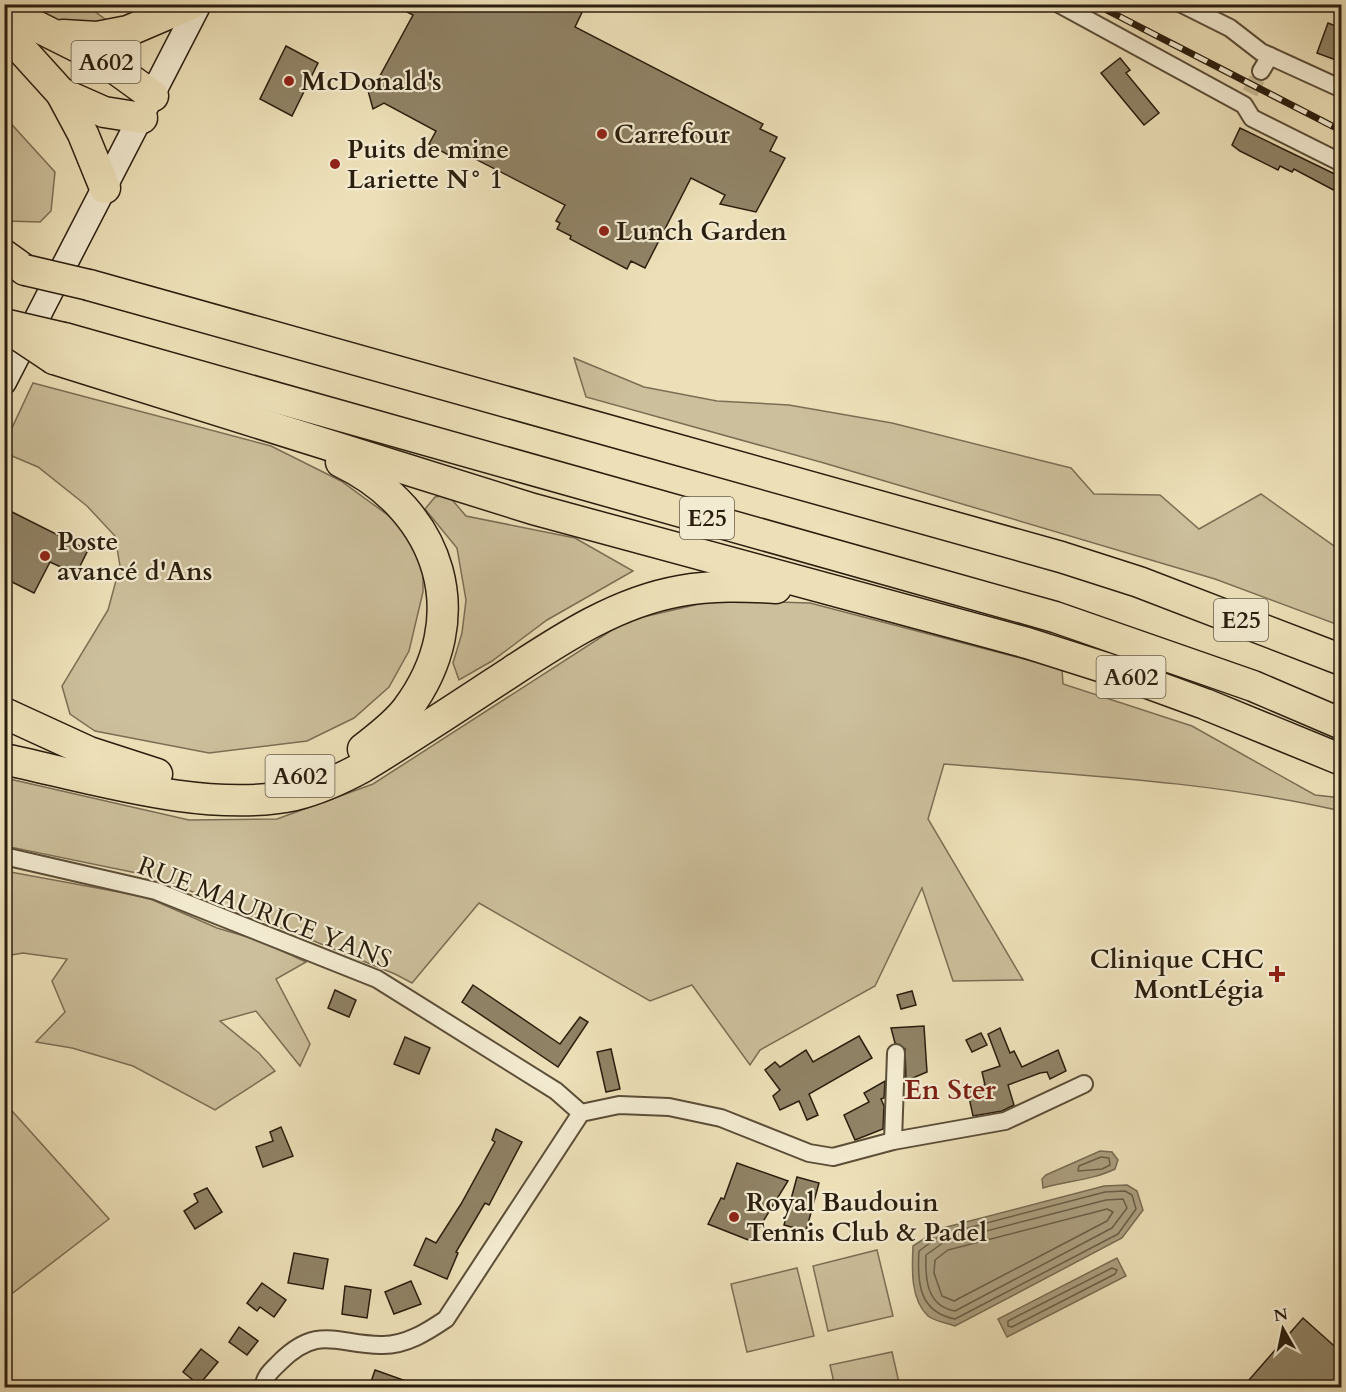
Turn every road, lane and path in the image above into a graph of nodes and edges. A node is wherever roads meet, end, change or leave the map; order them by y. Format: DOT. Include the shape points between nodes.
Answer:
graph roads {
  1 [pos="6,4"];
  2 [pos="191,4"];
  3 [pos="199,4"];
  4 [pos="1059,4"];
  5 [pos="1182,4"];
  6 [pos="1222,4"];
  7 [pos="1220,22"];
  8 [pos="4,30"];
  9 [pos="54,35"];
  10 [pos="1269,56"];
  11 [pos="1261,72"];
  12 [pos="1341,89"];
  13 [pos="61,93"];
  14 [pos="148,107"];
  15 [pos="1341,163"];
  16 [pos="105,188"];
  17 [pos="11,264"];
  18 [pos="4,325"];
  19 [pos="59,349"];
  20 [pos="4,382"];
  21 [pos="259,426"];
  22 [pos="915,613"];
  23 [pos="1341,660"];
  24 [pos="4,713"];
  25 [pos="1341,724"];
  26 [pos="4,759"];
  27 [pos="1341,760"];
  28 [pos="4,856"];
  29 [pos="896,1053"];
  30 [pos="1084,1084"];
  31 [pos="581,1113"];
  32 [pos="893,1141"];
  33 [pos="263,1388"];
  1 -- 9 [label="highway, A602" via="22,19"];
  2 -- 9 [label="highway, A602" via="128,31 97,37"];
  3 -- 14 [label="main road"];
  4 -- 15 [label="street" via="1247,99 1252,118"];
  5 -- 7 [label="street"];
  6 -- 7 [label="street"];
  7 -- 10 [label="street"];
  8 -- 13 [label="highway, A602"];
  9 -- 14 [label="highway, A602" via="102,59"];
  10 -- 11 [label="street"];
  10 -- 12 [label="street"];
  13 -- 14 [label="highway, A602" via="104,112"];
  13 -- 16 [label="highway, A602"];
  14 -- 16 [label="main road"];
  16 -- 20 [label="main road"];
  17 -- 23 [label="highway, E25, bridge" via="1061,557 1139,582"];
  18 -- 19 [label="highway, E25, bridge"];
  19 -- 21 [label="highway, A602"];
  19 -- 25 [label="highway, E25" via="1055,616 1252,686"];
  21 -- 22 [label="highway" via="532,509"];
  21 -- 24 [label="highway, A602" via="350,466 374,482 416,520 427,540 442,590 440,638 434,663 406,711 362,750 310,774 248,785 200,783 163,776 89,752"];
  22 -- 26 [label="highway, A602" via="803,590 745,586 680,591 647,599 559,641 333,783 271,799 191,798"];
  22 -- 27 [label="highway, A602" via="1109,669"];
  28 -- 31 [label="street, RUE MAURICE YANS" via="156,891 377,979 556,1091"];
  29 -- 32 [label="street"];
  30 -- 32 [label="street" via="1005,1121"];
  31 -- 32 [label="street" via="619,1105 669,1107 721,1118 809,1153 833,1157"];
  31 -- 33 [label="street" via="446,1319 421,1336 384,1346 330,1338 296,1346 265,1377"];
}
